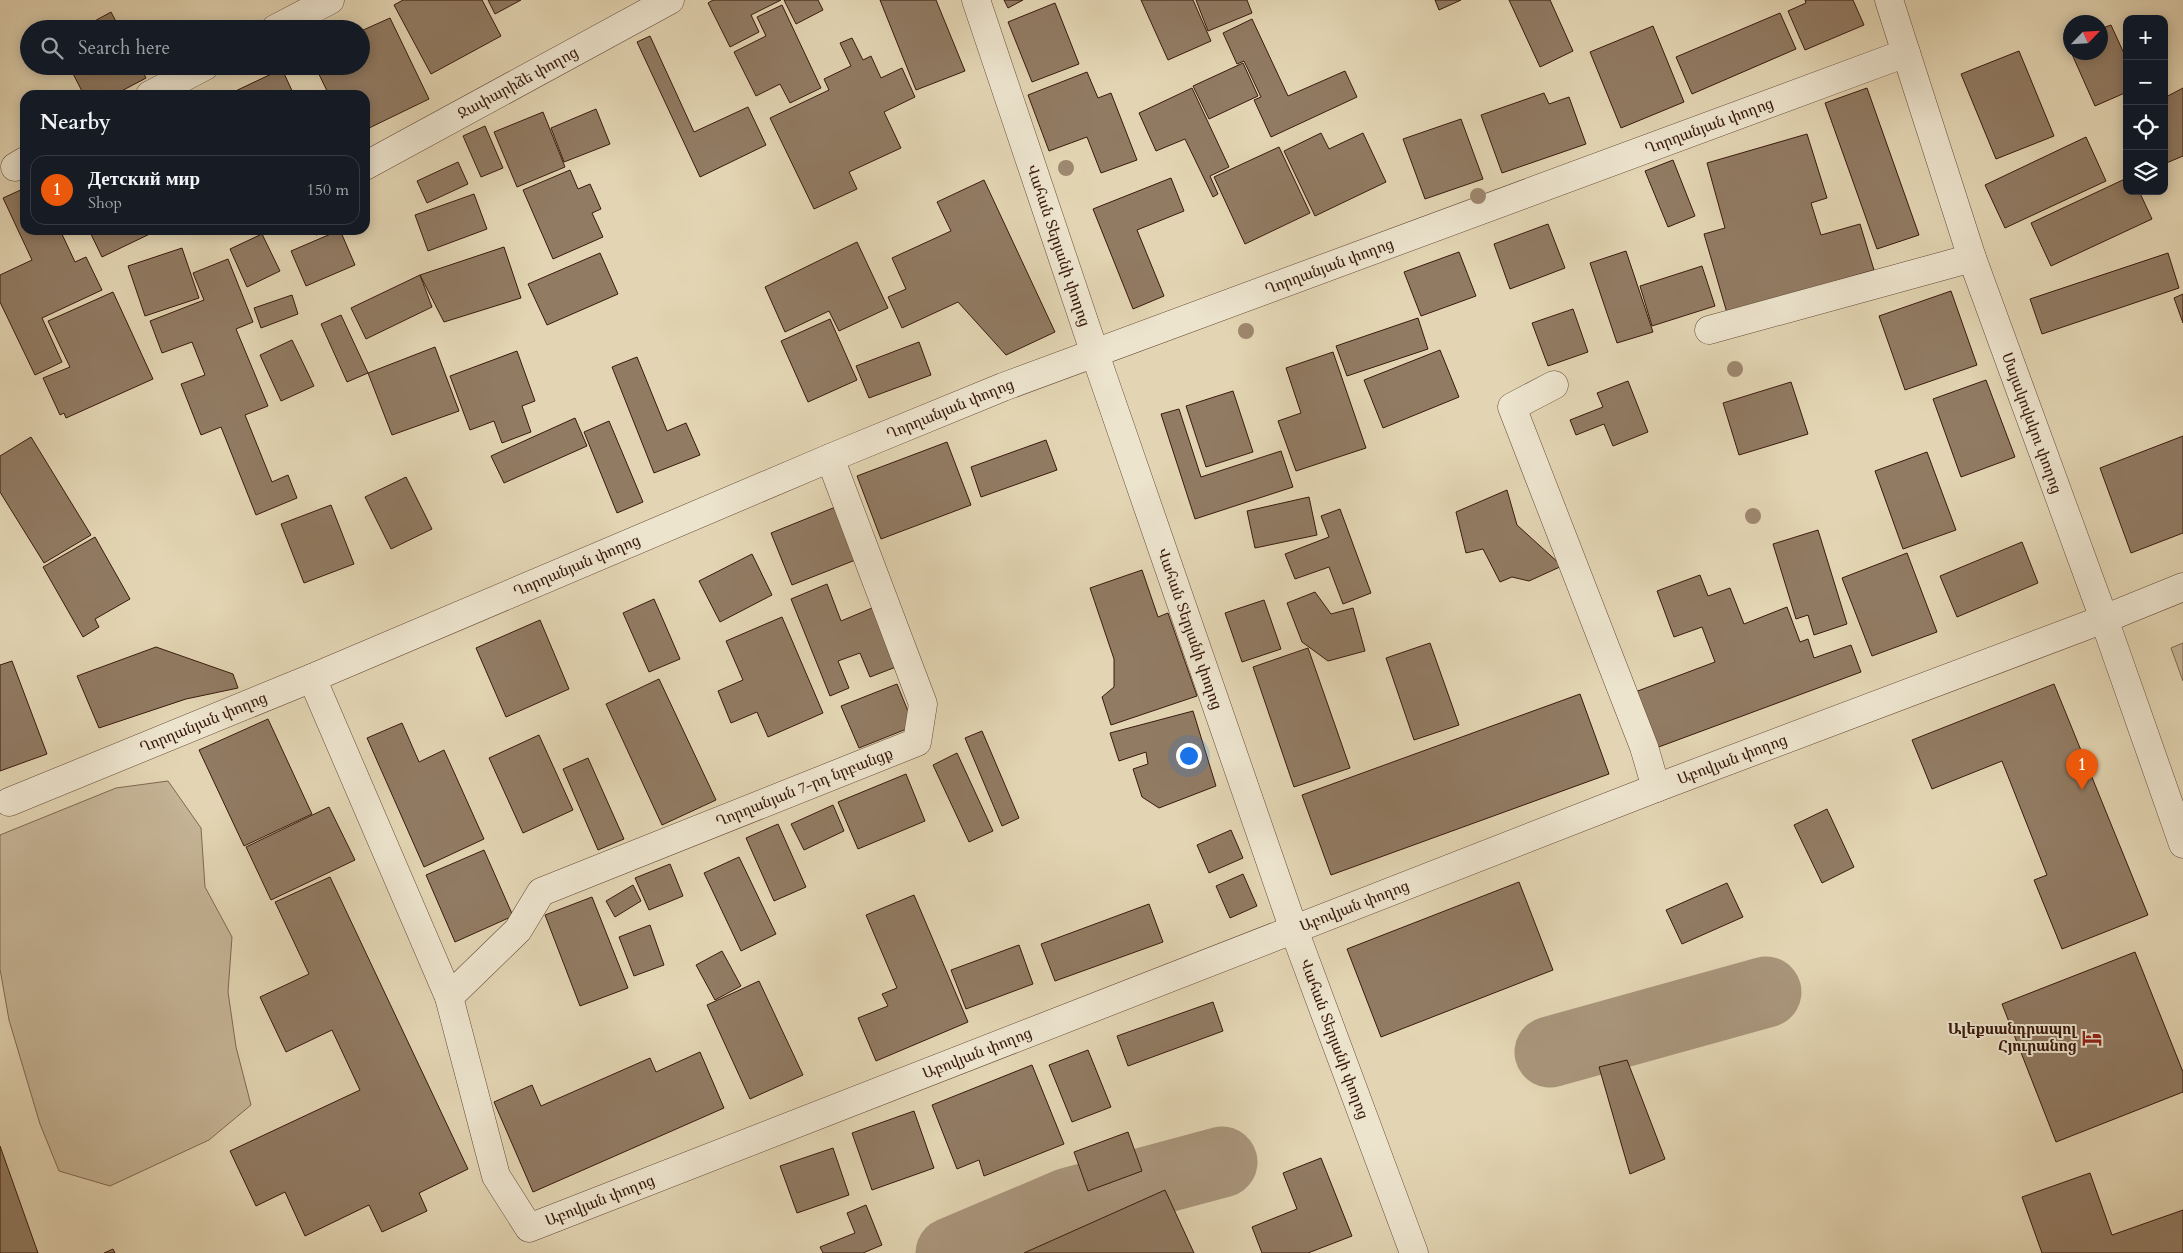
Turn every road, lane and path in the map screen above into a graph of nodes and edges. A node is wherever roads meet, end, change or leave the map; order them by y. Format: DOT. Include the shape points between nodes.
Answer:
graph roads {
  1 [pos="330,0"];
  2 [pos="670,0"];
  3 [pos="976,0"];
  4 [pos="1889,0"];
  5 [pos="293,20"];
  6 [pos="1906,53"];
  7 [pos="188,75"];
  8 [pos="159,90"];
  9 [pos="370,163"];
  10 [pos="1972,258"];
  11 [pos="1709,330"];
  12 [pos="1095,354"];
  13 [pos="1554,385"];
  14 [pos="830,458"];
  15 [pos="2183,587"];
  16 [pos="2104,619"];
  17 [pos="312,678"];
  18 [pos="1656,788"];
  19 [pos="9,802"];
  20 [pos="2183,844"];
  21 [pos="1294,930"];
  22 [pos="449,997"];
  23 [pos="1414,1253"];
  1 -- 5 [label="street"];
  2 -- 9 [label="street, Ջափարիձե փողոց"];
  3 -- 12 [label="street, Վահան Տերյանի փողոց"];
  4 -- 6 [label="street, Մայակովսկու փողոց"];
  6 -- 10 [label="street, Մայակովսկու փողոց"];
  6 -- 12 [label="street, Ղորղանյան փողոց"];
  7 -- 8 [label="street"];
  10 -- 11 [label="street"];
  10 -- 16 [label="street, Մայակովսկու փողոց"];
  12 -- 14 [label="street, Ղորղանյան փողոց" via="1003,387"];
  12 -- 21 [label="street, Վահան Տերյանի փողոց"];
  13 -- 18 [label="street" via="1512,407 1640,738"];
  14 -- 17 [label="street, Ղորղանյան փողոց"];
  14 -- 22 [label="street, Ղորղանյան 7-րդ նրբանցք" via="923,704 917,742 541,892 518,930"];
  15 -- 16 [label="street, Աբովյան փողոց"];
  16 -- 18 [label="street, Աբովյան փողոց"];
  16 -- 20 [label="street, Մայակովսկու փողոց"];
  17 -- 19 [label="street, Ղորղանյան փողոց"];
  17 -- 22 [label="street"];
  18 -- 21 [label="street, Աբովյան փողոց"];
  21 -- 22 [label="street, Աբովյան փողոց" via="529,1228 496,1176"];
  21 -- 23 [label="street, Վահան Տերյանի փողոց"];
}
